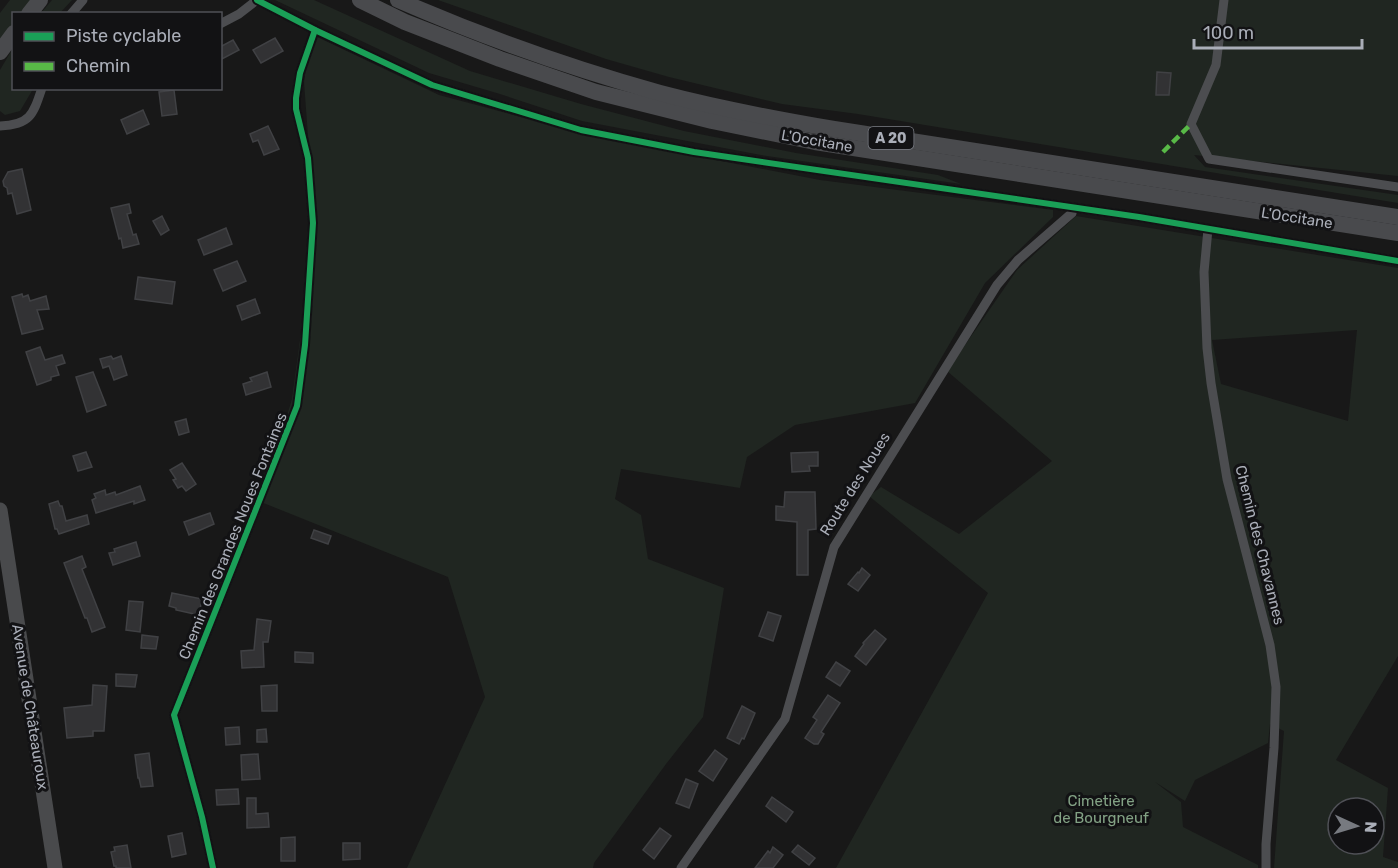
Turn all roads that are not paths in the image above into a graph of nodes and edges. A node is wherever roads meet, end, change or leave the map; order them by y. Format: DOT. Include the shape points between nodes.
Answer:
graph roads {
  1 [pos="40,0"];
  2 [pos="83,0"];
  3 [pos="257,0"];
  4 [pos="360,0"];
  5 [pos="398,0"];
  6 [pos="1224,0"];
  7 [pos="31,12"];
  8 [pos="73,12"];
  9 [pos="222,23"];
  10 [pos="315,30"];
  11 [pos="12,36"];
  12 [pos="0,52"];
  13 [pos="41,90"];
  14 [pos="0,126"];
  15 [pos="1398,187"];
  16 [pos="1073,208"];
  17 [pos="1398,217"];
  18 [pos="1208,229"];
  19 [pos="1398,233"];
  20 [pos="1398,261"];
  21 [pos="0,510"];
  22 [pos="55,868"];
  23 [pos="213,868"];
  24 [pos="681,868"];
  25 [pos="1266,868"];
  1 -- 7 [label="highway"];
  2 -- 8 [label="street"];
  3 -- 9 [label="street"];
  3 -- 10 [label="street"];
  4 -- 19 [label="highway, L'Occitane / A 20" via="500,59 596,92 712,121 815,142"];
  5 -- 17 [label="highway, L'Occitane / A 20" via="511,46 591,73 755,115"];
  6 -- 15 [label="street" via="1216,65 1191,124 1209,159"];
  10 -- 16 [label="street" via="432,85 581,130 694,152"];
  10 -- 23 [label="street, Chemin des Grandes Noues Fontaines" via="296,98 308,158 313,223 297,406 174,716"];
  11 -- 12 [label="highway"];
  13 -- 14 [label="street" via="30,117 19,124"];
  16 -- 18 [label="street"];
  16 -- 24 [label="street, Route des Noues" via="1017,260 997,285 834,547 785,719"];
  18 -- 20 [label="street"];
  18 -- 25 [label="street, Chemin des Chavannes" via="1204,272 1211,383 1227,479 1270,645 1276,687"];
  21 -- 22 [label="main road, Avenue de Châteauroux"];
}
